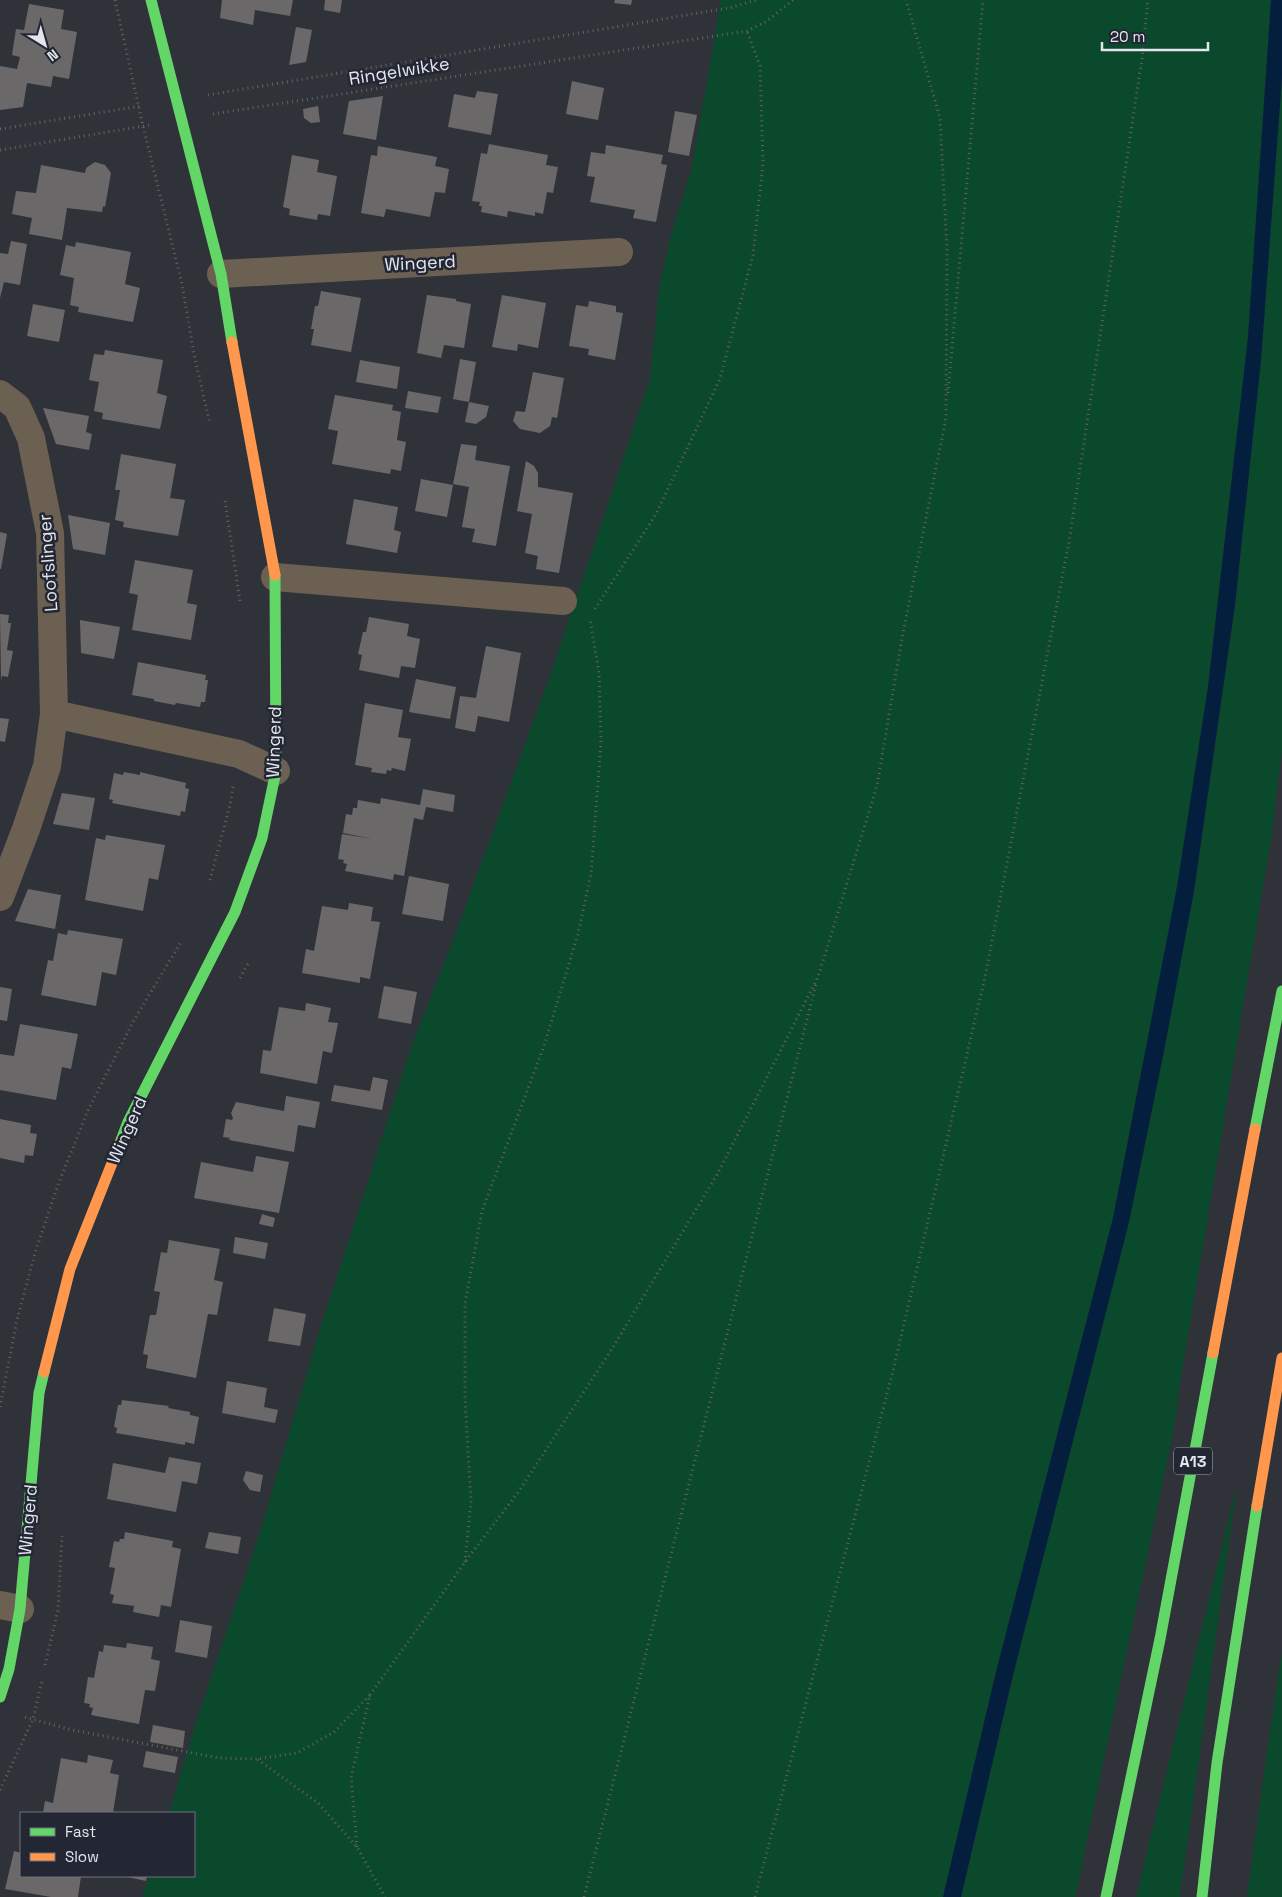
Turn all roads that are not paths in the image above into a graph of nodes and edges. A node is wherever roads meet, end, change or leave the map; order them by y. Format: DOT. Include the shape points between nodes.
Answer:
graph roads {
  1 [pos="151,0"];
  2 [pos="619,252"];
  3 [pos="222,274"];
  4 [pos="0,394"];
  5 [pos="276,577"];
  6 [pos="563,601"];
  7 [pos="54,714"];
  8 [pos="276,771"];
  9 [pos="0,897"];
  10 [pos="1282,991"];
  11 [pos="1282,1358"];
  12 [pos="10,1607"];
  13 [pos="0,1697"];
  14 [pos="1106,1897"];
  15 [pos="1202,1897"];
  1 -- 3 [label="main road, Wingerd"];
  2 -- 3 [label="street, Wingerd"];
  3 -- 5 [label="main road, Wingerd" via="244,413"];
  4 -- 7 [label="street, Loofslinger" via="17,407 31,438 50,533"];
  5 -- 6 [label="street"];
  5 -- 8 [label="main road, Wingerd"];
  7 -- 8 [label="street" via="238,754"];
  7 -- 9 [label="street, Loofslinger" via="46,766"];
  8 -- 12 [label="main road, Wingerd" via="262,838 235,912 128,1122 70,1269 39,1393"];
  10 -- 14 [label="main road, A13" via="1160,1639"];
  11 -- 15 [label="main road" via="1217,1763"];
  12 -- 13 [label="main road, Wingerd" via="11,1661"];
}
